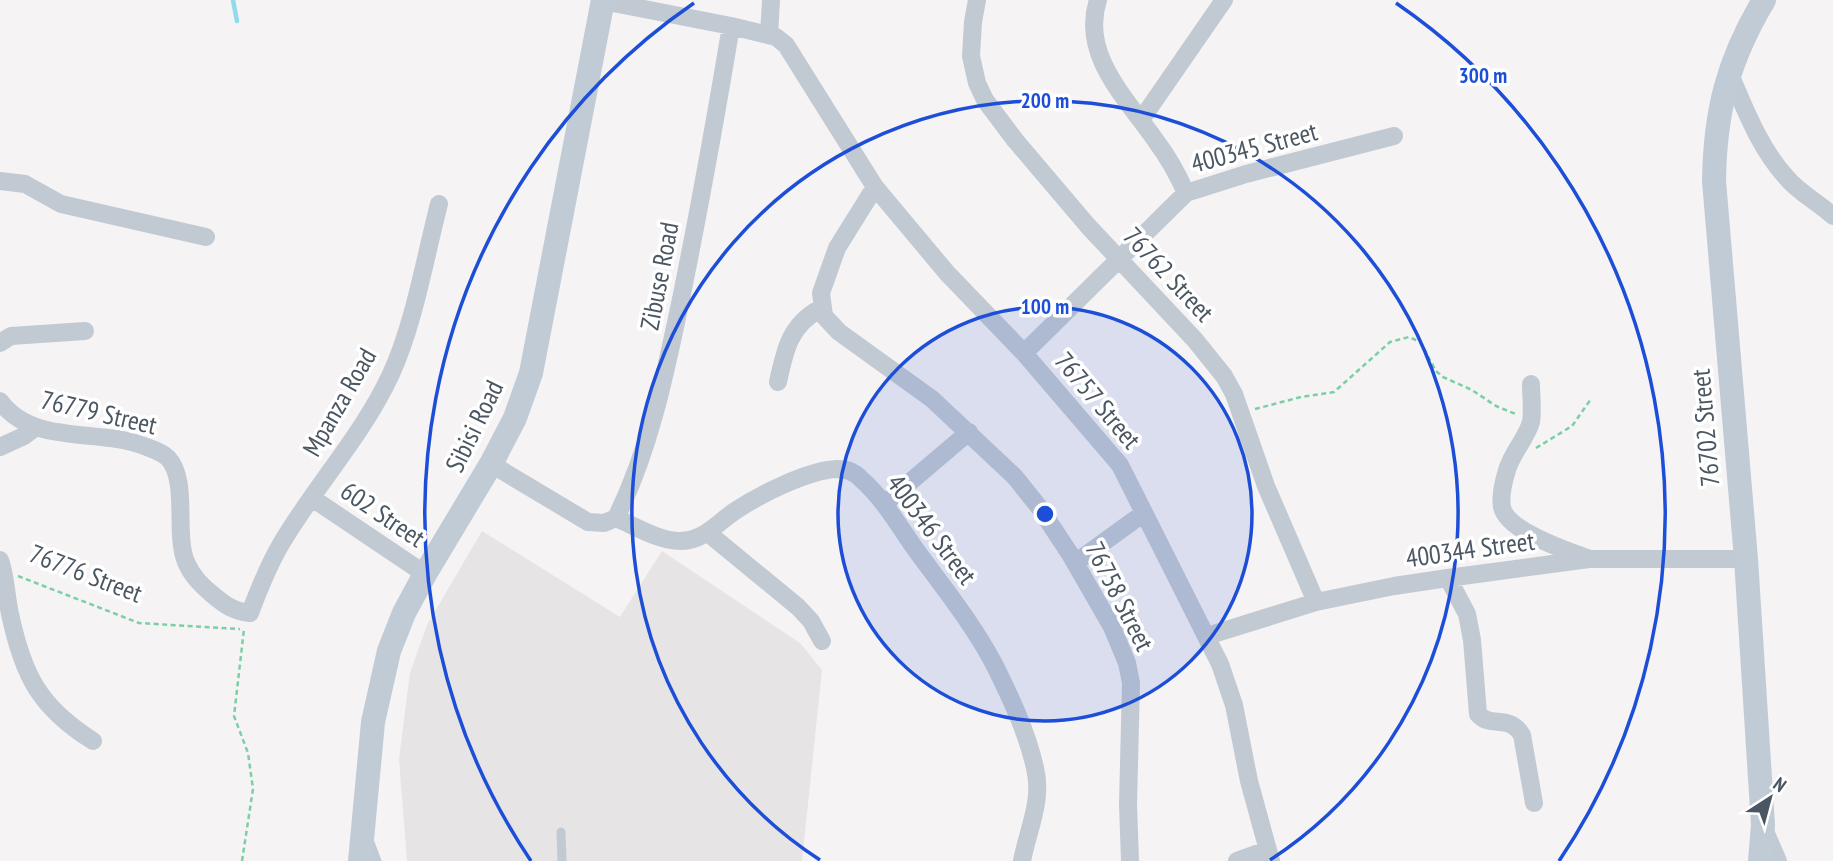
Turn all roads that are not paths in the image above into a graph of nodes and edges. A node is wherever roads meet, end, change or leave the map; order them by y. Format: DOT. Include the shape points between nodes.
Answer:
graph roads {
  1 [pos="771,0"];
  2 [pos="977,0"];
  3 [pos="1098,0"];
  4 [pos="1224,0"];
  5 [pos="1764,0"];
  6 [pos="603,1"];
  7 [pos="731,26"];
  8 [pos="769,35"];
  9 [pos="1728,72"];
  10 [pos="1142,120"];
  11 [pos="1394,136"];
  12 [pos="0,181"];
  13 [pos="875,187"];
  14 [pos="1186,193"];
  15 [pos="439,204"];
  16 [pos="1833,215"];
  17 [pos="206,237"];
  18 [pos="1118,260"];
  19 [pos="821,308"];
  20 [pos="85,331"];
  21 [pos="0,343"];
  22 [pos="1024,353"];
  23 [pos="778,382"];
  24 [pos="1531,384"];
  25 [pos="0,401"];
  26 [pos="36,427"];
  27 [pos="969,432"];
  28 [pos="0,447"];
  29 [pos="491,464"];
  30 [pos="312,498"];
  31 [pos="884,504"];
  32 [pos="1144,513"];
  33 [pos="616,518"];
  34 [pos="708,533"];
  35 [pos="1589,559"];
  36 [pos="1746,559"];
  37 [pos="1075,563"];
  38 [pos="2,565"];
  39 [pos="425,574"];
  40 [pos="1448,578"];
  41 [pos="1316,603"];
  42 [pos="247,621"];
  43 [pos="1207,636"];
  44 [pos="822,641"];
  45 [pos="93,741"];
  46 [pos="1534,803"];
  47 [pos="364,825"];
  48 [pos="1763,825"];
  49 [pos="561,832"];
  50 [pos="1269,856"];
  51 [pos="360,861"];
  52 [pos="377,861"];
  53 [pos="562,861"];
  54 [pos="1022,861"];
  55 [pos="1130,861"];
  56 [pos="1237,861"];
  57 [pos="1760,861"];
  58 [pos="1779,861"];
  1 -- 8 [label="street"];
  2 -- 18 [label="street, 76762 Street" via="971,56 985,100"];
  3 -- 10 [label="street" via="1093,26 1102,61"];
  4 -- 10 [label="street"];
  5 -- 9 [label="street, 76702 Street"];
  6 -- 7 [label="street"];
  6 -- 29 [label="street, Sibisi Road" via="531,373"];
  7 -- 8 [label="street, 76757 Street"];
  7 -- 33 [label="street, Zibuse Road" via="667,366 646,445"];
  8 -- 13 [label="street, 76757 Street" via="782,41 792,54"];
  9 -- 16 [label="street" via="1758,138 1787,179"];
  9 -- 36 [label="street, 76702 Street" via="1716,127 1713,181"];
  10 -- 14 [label="street"];
  11 -- 14 [label="street, 400345 Street"];
  12 -- 17 [label="street" via="25,184 61,204"];
  13 -- 19 [label="street" via="837,248"];
  13 -- 22 [label="street, 76757 Street" via="947,273"];
  14 -- 18 [label="street, 400345 Street"];
  15 -- 30 [label="street, Mpanza Road" via="391,374"];
  18 -- 22 [label="street, 400345 Street"];
  18 -- 41 [label="street, 76762 Street" via="1224,376"];
  19 -- 23 [label="street" via="805,316 793,332"];
  19 -- 27 [label="street, 76758 Street" via="839,332 932,399"];
  20 -- 21 [label="street" via="11,336"];
  22 -- 32 [label="street, 76757 Street" via="1120,465"];
  24 -- 35 [label="street" via="1532,419 1508,468 1502,510 1534,536"];
  25 -- 26 [label="street, 76779 Street" via="20,420"];
  26 -- 28 [label="street"];
  26 -- 42 [label="street, 76779 Street" via="110,436 167,458 178,485 185,560 195,578"];
  27 -- 31 [label="street"];
  27 -- 37 [label="street, 76758 Street" via="1015,477"];
  29 -- 33 [label="street" via="588,522"];
  29 -- 39 [label="street, Sibisi Road"];
  30 -- 39 [label="street, 602 Street"];
  30 -- 42 [label="street, Mpanza Road" via="263,577"];
  31 -- 34 [label="street, 400346 Street" via="850,471 821,471 747,503"];
  31 -- 54 [label="street, 400346 Street" via="986,651 1015,709 1038,784"];
  32 -- 37 [label="street"];
  32 -- 43 [label="street, 76757 Street"];
  33 -- 34 [label="street, 400346 Street" via="676,541"];
  34 -- 44 [label="street" via="798,607"];
  35 -- 36 [label="street, 400344 Street"];
  35 -- 40 [label="street, 400344 Street"];
  36 -- 48 [label="street, 76702 Street"];
  37 -- 55 [label="street, 76758 Street" via="1112,626 1131,683"];
  38 -- 45 [label="street" via="16,639 34,688 61,718"];
  39 -- 47 [label="street, Sibisi Road" via="404,613 379,689"];
  40 -- 41 [label="street, 400344 Street"];
  40 -- 46 [label="street" via="1467,614 1478,714 1484,720 1512,724 1522,735"];
  41 -- 43 [label="street, 400344 Street"];
  43 -- 50 [label="street, 76757 Street" via="1234,705"];
  47 -- 51 [label="street, Sibisi Road"];
  47 -- 52 [label="lane"];
  48 -- 57 [label="street, 76702 Street"];
  48 -- 58 [label="street"];
  49 -- 53 [label="lane"];
  50 -- 56 [label="street"];
}
